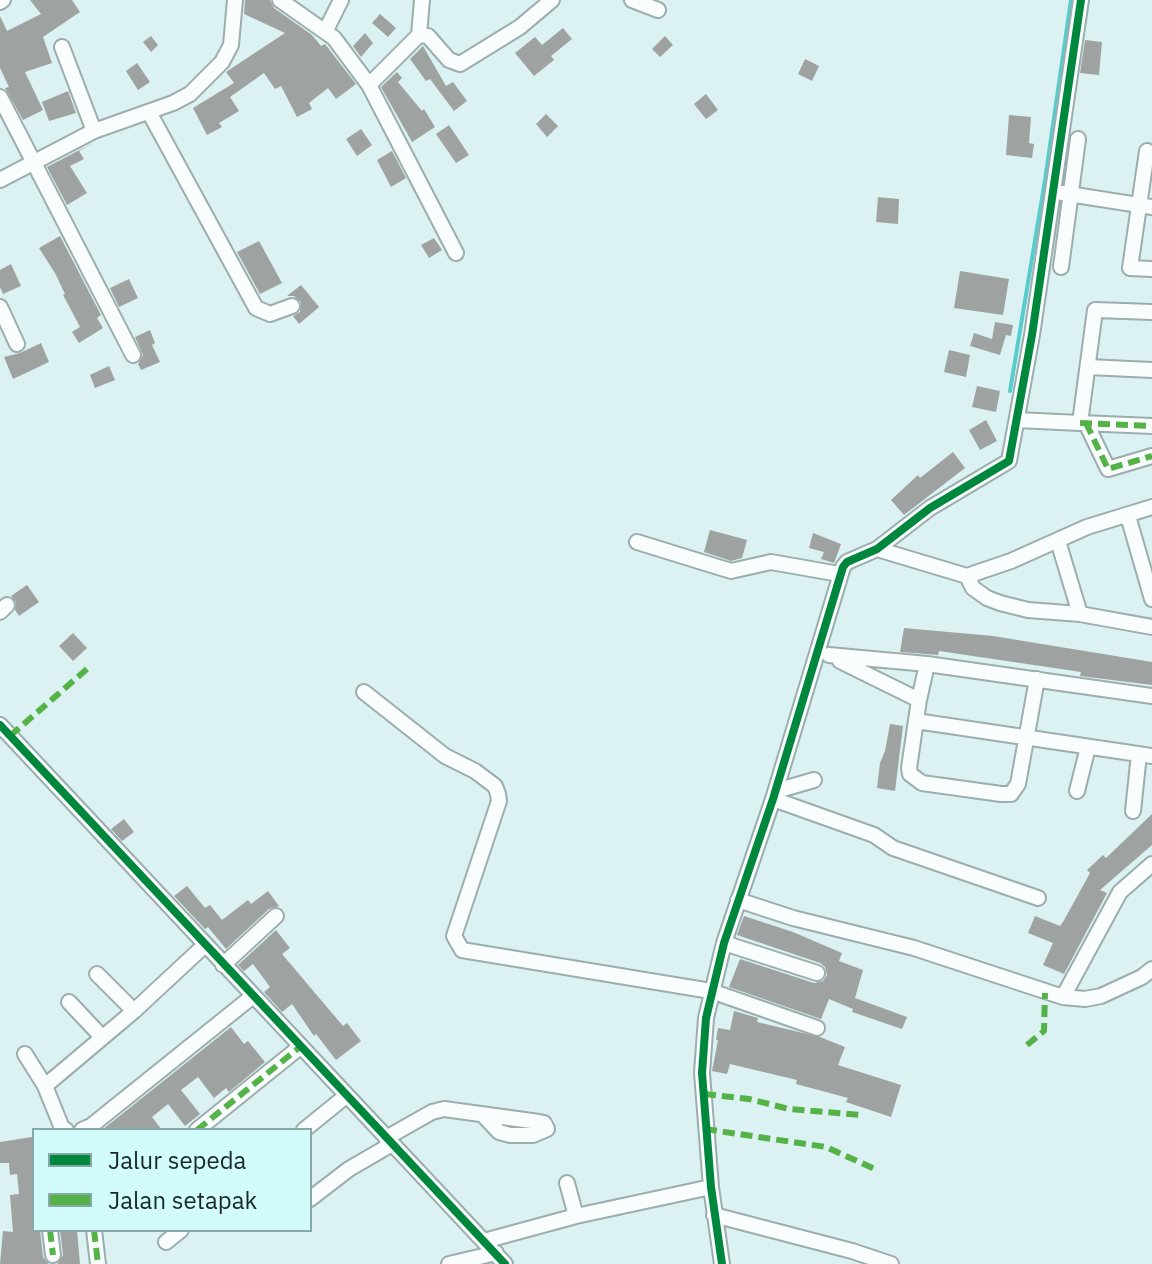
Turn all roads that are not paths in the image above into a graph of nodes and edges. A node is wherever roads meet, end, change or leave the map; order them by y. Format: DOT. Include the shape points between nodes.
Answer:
graph roads {
  1 [pos="235,0"];
  2 [pos="280,0"];
  3 [pos="341,0"];
  4 [pos="422,0"];
  5 [pos="552,0"];
  6 [pos="632,0"];
  7 [pos="1081,0"];
  8 [pos="658,10"];
  9 [pos="326,30"];
  10 [pos="419,35"];
  11 [pos="62,47"];
  12 [pos="369,85"];
  13 [pos="0,97"];
  14 [pos="149,112"];
  15 [pos="94,131"];
  16 [pos="1078,139"];
  17 [pos="1147,151"];
  18 [pos="32,161"];
  19 [pos="1148,178"];
  20 [pos="0,180"];
  21 [pos="1054,191"];
  22 [pos="1071,195"];
  23 [pos="1145,206"];
  24 [pos="456,253"];
  25 [pos="1061,267"];
  26 [pos="1152,269"];
  27 [pos="292,306"];
  28 [pos="0,307"];
  29 [pos="1152,312"];
  30 [pos="17,344"];
  31 [pos="133,355"];
  32 [pos="1088,367"];
  33 [pos="1152,370"];
  34 [pos="1017,420"];
  35 [pos="1083,423"];
  36 [pos="1152,426"];
  37 [pos="1152,456"];
  38 [pos="1152,507"];
  39 [pos="1128,516"];
  40 [pos="1058,541"];
  41 [pos="637,542"];
  42 [pos="877,549"];
  43 [pos="839,574"];
  44 [pos="967,576"];
  45 [pos="1152,599"];
  46 [pos="1080,614"];
  47 [pos="1152,627"];
  48 [pos="823,654"];
  49 [pos="927,664"];
  50 [pos="1037,679"];
  51 [pos="364,692"];
  52 [pos="1152,696"];
  53 [pos="919,700"];
  54 [pos="916,721"];
  55 [pos="0,725"];
  56 [pos="1028,738"];
  57 [pos="1088,747"];
  58 [pos="1146,755"];
  59 [pos="814,780"];
  60 [pos="1077,791"];
  61 [pos="774,795"];
  62 [pos="1133,811"];
  63 [pos="1152,864"];
  64 [pos="1038,898"];
  65 [pos="738,900"];
  66 [pos="276,916"];
  67 [pos="724,943"];
  68 [pos="205,945"];
  69 [pos="223,965"];
  70 [pos="1152,969"];
  71 [pos="817,973"];
  72 [pos="97,974"];
  73 [pos="711,991"];
  74 [pos="253,996"];
  75 [pos="1063,997"];
  76 [pos="69,1002"];
  77 [pos="134,1011"];
  78 [pos="817,1028"];
  79 [pos="102,1037"];
  80 [pos="300,1047"];
  81 [pos="25,1054"];
  82 [pos="45,1086"];
  83 [pos="346,1096"];
  84 [pos="484,1116"];
  85 [pos="62,1128"];
  86 [pos="86,1128"];
  87 [pos="199,1128"];
  88 [pos="306,1128"];
  89 [pos="389,1141"];
  90 [pos="567,1183"];
  91 [pos="711,1187"];
  92 [pos="312,1197"];
  93 [pos="714,1215"];
  94 [pos="576,1216"];
  95 [pos="50,1232"];
  96 [pos="94,1232"];
  97 [pos="178,1232"];
  98 [pos="484,1241"];
  99 [pos="166,1242"];
  100 [pos="53,1255"];
  101 [pos="500,1259"];
  102 [pos="98,1264"];
  103 [pos="449,1264"];
  104 [pos="722,1264"];
  105 [pos="891,1264"];
  1 -- 14 [label="street" via="234,32 222,62 190,94"];
  2 -- 9 [label="street"];
  3 -- 9 [label="street"];
  4 -- 10 [label="street"];
  5 -- 10 [label="street" via="460,64 449,60 428,36"];
  6 -- 8 [label="street"];
  7 -- 21 [label="street"];
  9 -- 12 [label="street"];
  10 -- 12 [label="street"];
  11 -- 15 [label="street"];
  12 -- 24 [label="street"];
  13 -- 18 [label="street"];
  14 -- 15 [label="street"];
  14 -- 27 [label="street" via="256,308 270,314"];
  15 -- 18 [label="street"];
  16 -- 22 [label="street"];
  17 -- 19 [label="street"];
  18 -- 20 [label="street"];
  18 -- 31 [label="street"];
  19 -- 23 [label="street"];
  21 -- 22 [label="street"];
  21 -- 34 [label="street"];
  22 -- 23 [label="street"];
  22 -- 25 [label="street"];
  23 -- 26 [label="street" via="1130,268"];
  28 -- 30 [label="street"];
  29 -- 32 [label="street" via="1095,310"];
  32 -- 33 [label="street"];
  32 -- 35 [label="street"];
  34 -- 35 [label="street"];
  34 -- 42 [label="street" via="1009,461 930,508"];
  35 -- 36 [label="street"];
  35 -- 37 [label="street" via="1108,469"];
  38 -- 39 [label="street"];
  39 -- 40 [label="street"];
  39 -- 45 [label="street"];
  40 -- 44 [label="street"];
  40 -- 46 [label="street"];
  41 -- 43 [label="street" via="731,571 771,562"];
  42 -- 43 [label="street" via="847,562"];
  42 -- 44 [label="street"];
  43 -- 48 [label="street"];
  44 -- 46 [label="street" via="973,588 1000,603"];
  46 -- 47 [label="street"];
  48 -- 49 [label="street"];
  48 -- 53 [label="street"];
  48 -- 61 [label="street"];
  49 -- 50 [label="street"];
  49 -- 53 [label="street"];
  50 -- 52 [label="street"];
  50 -- 56 [label="street"];
  51 -- 73 [label="street" via="445,756 495,786 499,801 454,936 462,950"];
  53 -- 54 [label="street"];
  54 -- 56 [label="street"];
  54 -- 56 [label="street" via="909,768 922,783 1011,794"];
  55 -- 68 [label="street"];
  56 -- 57 [label="street"];
  57 -- 58 [label="street"];
  57 -- 60 [label="street"];
  58 -- 62 [label="street"];
  59 -- 61 [label="street"];
  61 -- 64 [label="street" via="893,848"];
  61 -- 65 [label="street"];
  63 -- 75 [label="street" via="1120,892"];
  65 -- 67 [label="street"];
  65 -- 75 [label="street" via="914,948"];
  66 -- 69 [label="street"];
  67 -- 71 [label="street"];
  67 -- 73 [label="street"];
  68 -- 69 [label="street"];
  68 -- 77 [label="street"];
  69 -- 74 [label="street"];
  70 -- 75 [label="street" via="1101,996"];
  72 -- 77 [label="street"];
  73 -- 78 [label="street"];
  73 -- 91 [label="street" via="702,1073"];
  74 -- 80 [label="street"];
  74 -- 86 [label="street"];
  76 -- 79 [label="street"];
  77 -- 79 [label="street"];
  79 -- 82 [label="street"];
  80 -- 83 [label="street"];
  80 -- 87 [label="street"];
  81 -- 82 [label="street"];
  82 -- 85 [label="street"];
  83 -- 88 [label="street"];
  83 -- 89 [label="street"];
  84 -- 89 [label="street" via="432,1112"];
  89 -- 92 [label="street"];
  89 -- 98 [label="street"];
  90 -- 94 [label="street"];
  91 -- 93 [label="street"];
  91 -- 94 [label="street"];
  93 -- 104 [label="street"];
  93 -- 105 [label="street"];
  94 -- 98 [label="street"];
  95 -- 100 [label="street"];
  96 -- 102 [label="street"];
  97 -- 99 [label="street"];
  98 -- 101 [label="street"];
  101 -- 103 [label="street"];
}
